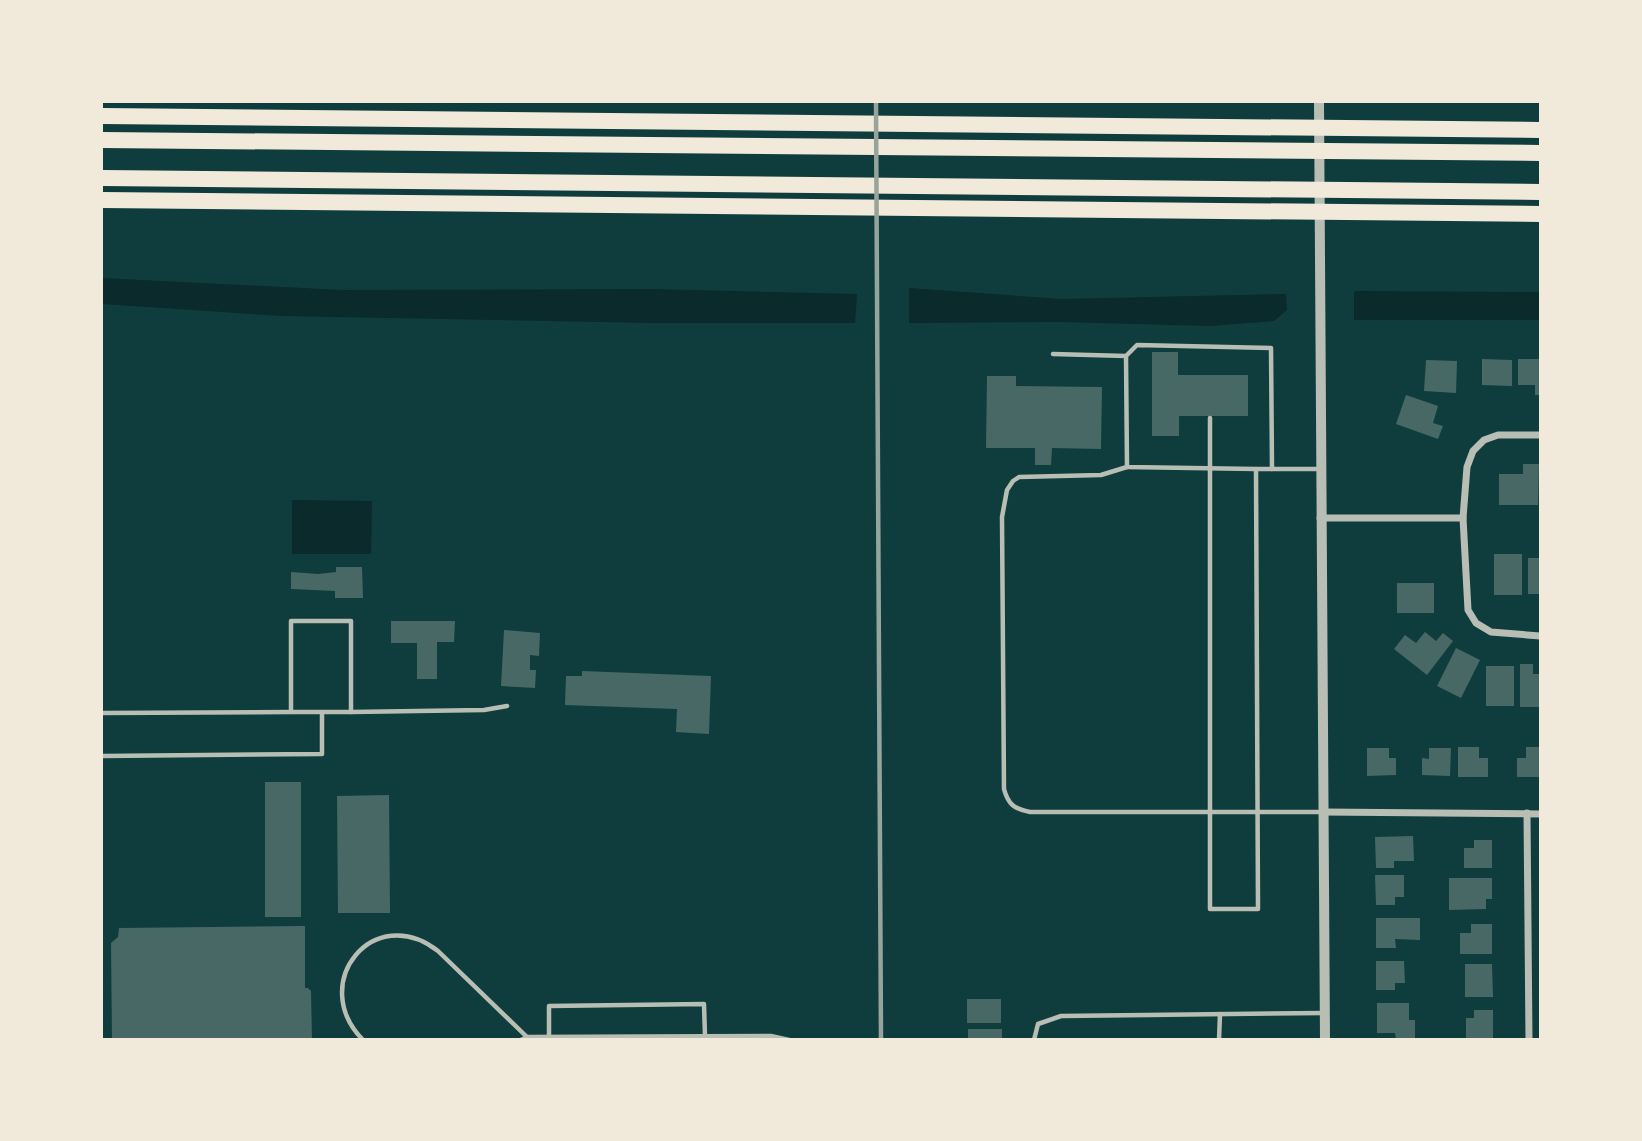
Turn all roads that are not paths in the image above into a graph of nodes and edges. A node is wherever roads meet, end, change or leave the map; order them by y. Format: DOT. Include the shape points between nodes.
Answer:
graph roads {
  1 [pos="1320,102"];
  2 [pos="102,116"];
  3 [pos="1541,130"];
  4 [pos="102,140"];
  5 [pos="1541,153"];
  6 [pos="102,178"];
  7 [pos="1541,191"];
  8 [pos="102,200"];
  9 [pos="1541,214"];
  10 [pos="1052,354"];
  11 [pos="1126,356"];
  12 [pos="1210,418"];
  13 [pos="1541,435"];
  14 [pos="1127,467"];
  15 [pos="1210,469"];
  16 [pos="1320,469"];
  17 [pos="1256,470"];
  18 [pos="1272,470"];
  19 [pos="1320,518"];
  20 [pos="1464,518"];
  21 [pos="1541,636"];
  22 [pos="507,706"];
  23 [pos="291,712"];
  24 [pos="351,712"];
  25 [pos="102,713"];
  26 [pos="321,713"];
  27 [pos="102,756"];
  28 [pos="1210,811"];
  29 [pos="1258,811"];
  30 [pos="1323,812"];
  31 [pos="1527,813"];
  32 [pos="1541,814"];
  33 [pos="1325,1013"];
  34 [pos="1220,1014"];
  35 [pos="705,1036"];
  36 [pos="549,1037"];
  37 [pos="524,1038"];
  38 [pos="579,1038"];
  39 [pos="695,1038"];
  40 [pos="363,1040"];
  41 [pos="789,1040"];
  42 [pos="1034,1040"];
  43 [pos="1219,1040"];
  44 [pos="1325,1040"];
  45 [pos="1528,1040"];
  1 -- 16 [label="street"];
  2 -- 3 [label="highway"];
  4 -- 5 [label="highway"];
  6 -- 7 [label="highway"];
  8 -- 9 [label="highway"];
  10 -- 11 [label="lane"];
  11 -- 14 [label="lane"];
  11 -- 18 [label="lane" via="1137,345 1270,348"];
  12 -- 15 [label="lane"];
  13 -- 20 [label="street" via="1498,435 1483,440 1467,467"];
  14 -- 15 [label="lane"];
  14 -- 28 [label="lane" via="1101,475 1019,477 1007,490 1002,534 1004,789 1010,804 1030,812"];
  15 -- 17 [label="lane"];
  15 -- 28 [label="lane"];
  16 -- 18 [label="lane"];
  16 -- 19 [label="street"];
  17 -- 18 [label="lane"];
  17 -- 29 [label="lane"];
  19 -- 20 [label="street"];
  19 -- 30 [label="street"];
  20 -- 21 [label="street" via="1468,610 1476,623 1491,632"];
  22 -- 24 [label="lane"];
  23 -- 24 [label="lane" via="291,621 351,621"];
  23 -- 25 [label="lane"];
  23 -- 26 [label="lane"];
  24 -- 26 [label="lane"];
  26 -- 27 [label="lane" via="322,754"];
  28 -- 29 [label="lane"];
  28 -- 29 [label="lane" via="1210,909 1258,909"];
  29 -- 30 [label="lane"];
  30 -- 31 [label="street"];
  30 -- 33 [label="street"];
  31 -- 32 [label="street"];
  31 -- 45 [label="street"];
  33 -- 34 [label="lane"];
  33 -- 44 [label="street"];
  34 -- 42 [label="lane" via="1061,1016 1038,1024"];
  34 -- 43 [label="lane"];
  35 -- 36 [label="lane" via="704,1004 549,1006"];
  35 -- 39 [label="lane"];
  35 -- 41 [label="lane"];
  36 -- 37 [label="lane"];
  36 -- 38 [label="lane"];
  37 -- 40 [label="lane" via="438,951 424,940 398,936 369,942 356,954 343,979 342,1006 350,1026"];
  38 -- 39 [label="lane"];
}
